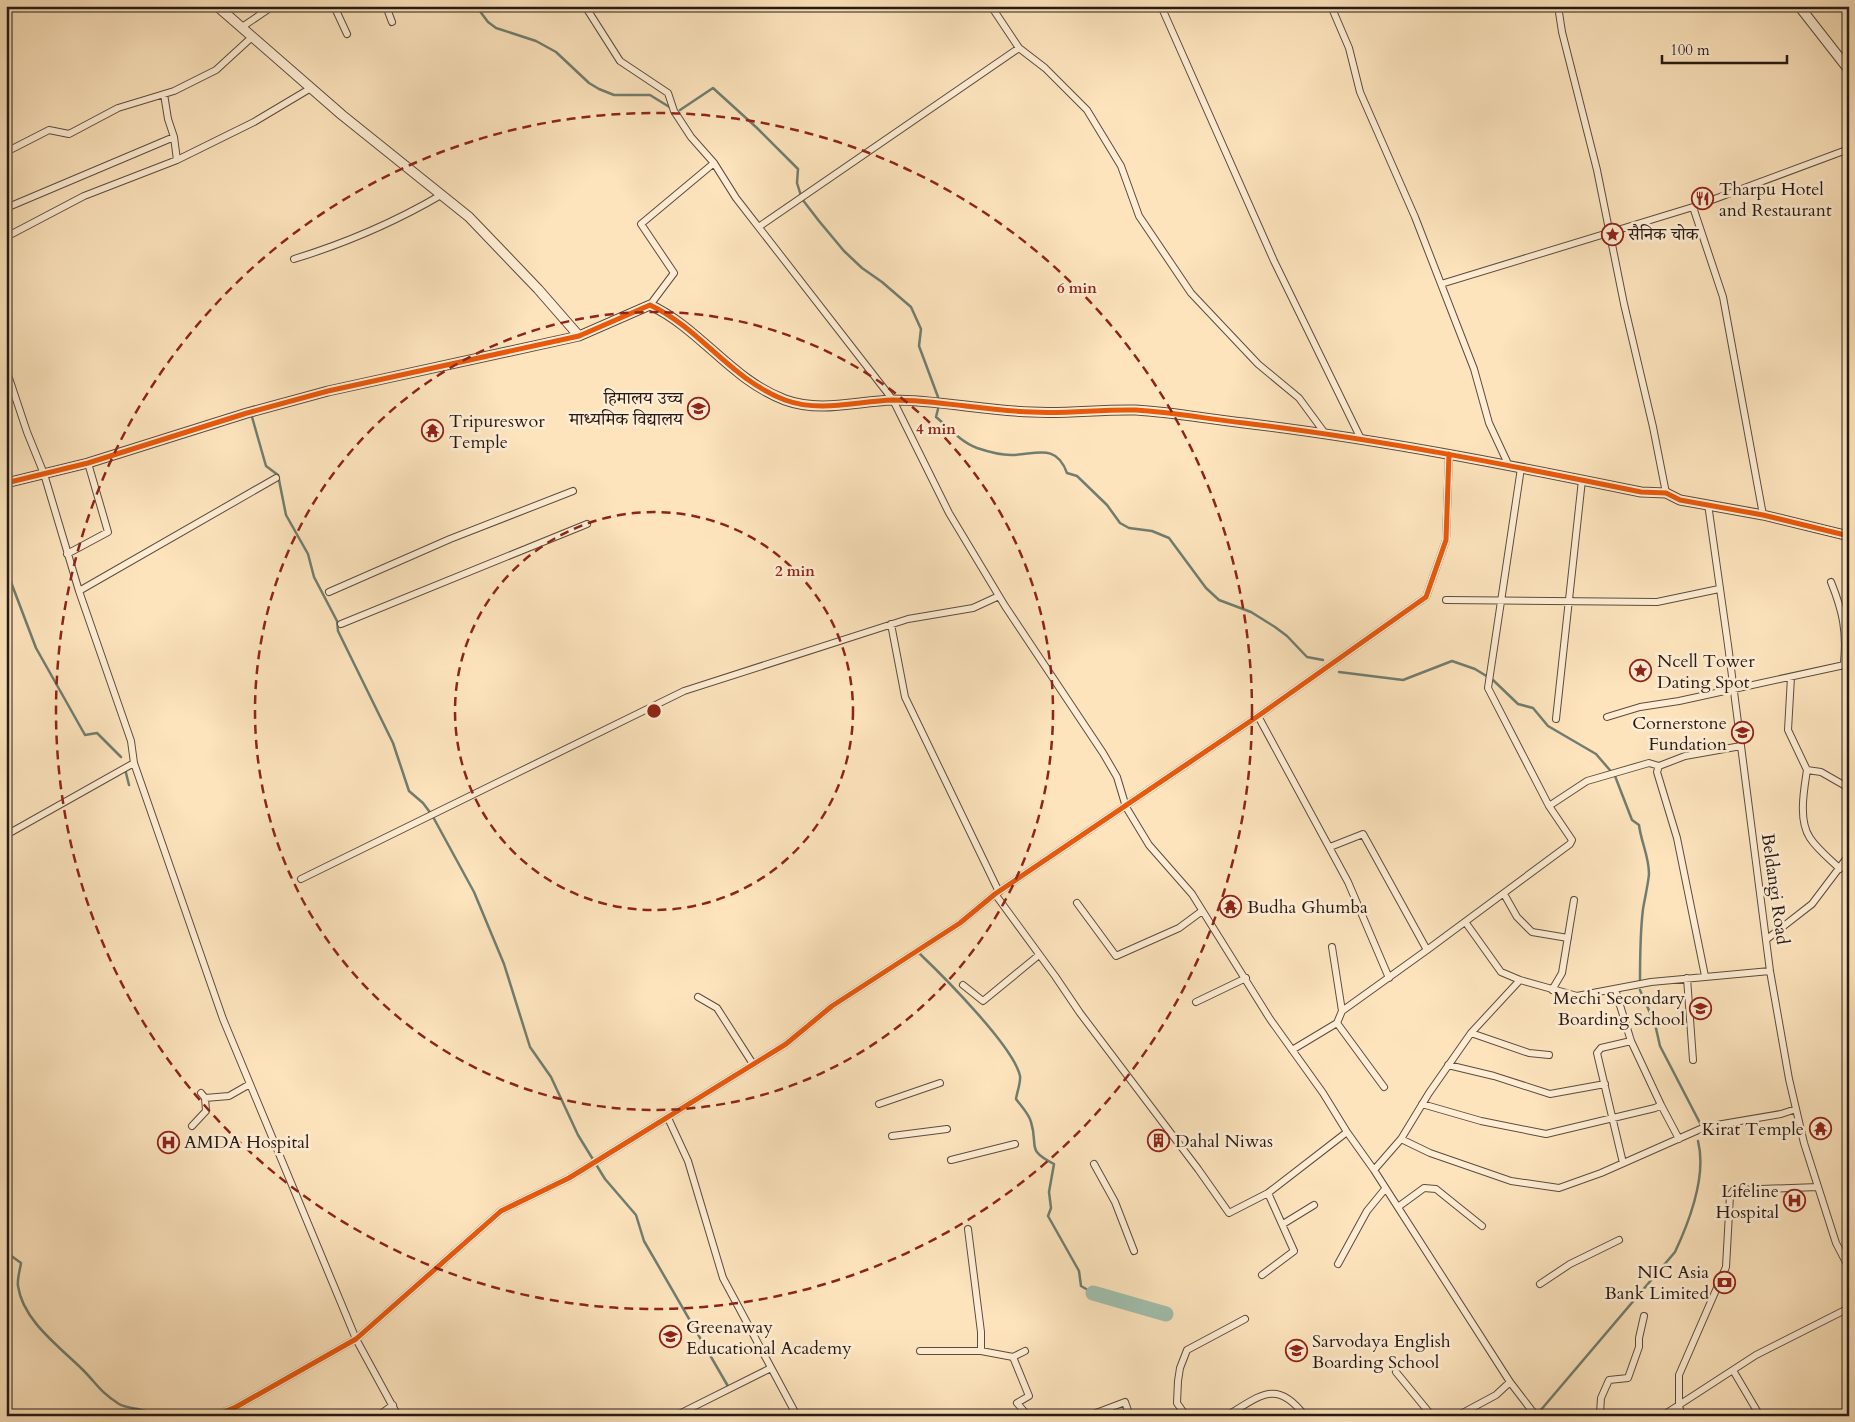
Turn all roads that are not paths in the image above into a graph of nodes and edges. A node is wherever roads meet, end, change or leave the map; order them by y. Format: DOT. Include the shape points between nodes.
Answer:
graph roads {
  1 [pos="217,6"];
  2 [pos="273,6"];
  3 [pos="334,6"];
  4 [pos="386,6"];
  5 [pos="585,6"];
  6 [pos="991,6"];
  7 [pos="1161,6"];
  8 [pos="1331,6"];
  9 [pos="1558,6"];
  10 [pos="1799,6"];
  11 [pos="392,22"];
  12 [pos="242,27"];
  13 [pos="347,34"];
  14 [pos="252,37"];
  15 [pos="1019,48"];
  16 [pos="1849,70"];
  17 [pos="311,88"];
  18 [pos="164,94"];
  19 [pos="174,137"];
  20 [pos="1849,149"];
  21 [pos="6,152"];
  22 [pos="176,160"];
  23 [pos="714,163"];
  24 [pos="441,195"];
  25 [pos="1693,207"];
  26 [pos="6,208"];
  27 [pos="760,226"];
  28 [pos="1612,234"];
  29 [pos="6,237"];
  30 [pos="294,258"];
  31 [pos="1441,284"];
  32 [pos="650,305"];
  33 [pos="578,336"];
  34 [pos="6,368"];
  35 [pos="893,400"];
  36 [pos="1324,432"];
  37 [pos="1361,439"];
  38 [pos="1449,454"];
  39 [pos="88,463"];
  40 [pos="1509,466"];
  41 [pos="1520,468"];
  42 [pos="44,474"];
  43 [pos="276,478"];
  44 [pos="1582,480"];
  45 [pos="6,483"];
  46 [pos="573,491"];
  47 [pos="1666,493"];
  48 [pos="1708,504"];
  49 [pos="1763,515"];
  50 [pos="587,524"];
  51 [pos="1849,536"];
  52 [pos="67,554"];
  53 [pos="1831,582"];
  54 [pos="1719,589"];
  55 [pos="79,592"];
  56 [pos="329,592"];
  57 [pos="999,596"];
  58 [pos="1446,600"];
  59 [pos="1502,601"];
  60 [pos="1568,601"];
  61 [pos="341,624"];
  62 [pos="890,624"];
  63 [pos="1846,664"];
  64 [pos="1791,678"];
  65 [pos="1733,688"];
  66 [pos="1258,716"];
  67 [pos="1607,717"];
  68 [pos="1556,719"];
  69 [pos="1741,746"];
  70 [pos="134,763"];
  71 [pos="1659,766"];
  72 [pos="1807,770"];
  73 [pos="1849,788"];
  74 [pos="1549,806"];
  75 [pos="1126,807"];
  76 [pos="6,835"];
  77 [pos="1330,847"];
  78 [pos="1849,855"];
  79 [pos="1840,869"];
  80 [pos="301,879"];
  81 [pos="997,893"];
  82 [pos="1504,894"];
  83 [pos="1574,900"];
  84 [pos="1077,902"];
  85 [pos="1202,911"];
  86 [pos="1466,922"];
  87 [pos="1568,938"];
  88 [pos="1767,939"];
  89 [pos="1332,947"];
  90 [pos="1427,950"];
  91 [pos="1039,954"];
  92 [pos="1770,971"];
  93 [pos="1705,976"];
  94 [pos="1246,978"];
  95 [pos="1389,978"];
  96 [pos="1687,978"];
  97 [pos="1520,980"];
  98 [pos="963,985"];
  99 [pos="1615,989"];
  100 [pos="1552,990"];
  101 [pos="698,997"];
  102 [pos="1196,1002"];
  103 [pos="1342,1011"];
  104 [pos="1337,1023"];
  105 [pos="1471,1033"];
  106 [pos="1631,1041"];
  107 [pos="1292,1050"];
  108 [pos="1549,1055"];
  109 [pos="1693,1060"];
  110 [pos="753,1064"];
  111 [pos="1448,1065"];
  112 [pos="940,1083"];
  113 [pos="250,1084"];
  114 [pos="1605,1084"];
  115 [pos="1384,1087"];
  116 [pos="879,1104"];
  117 [pos="1422,1104"];
  118 [pos="1661,1105"];
  119 [pos="1796,1110"];
  120 [pos="668,1118"];
  121 [pos="1613,1118"];
  122 [pos="192,1126"];
  123 [pos="947,1129"];
  124 [pos="1347,1132"];
  125 [pos="892,1136"];
  126 [pos="1400,1139"];
  127 [pos="1679,1139"];
  128 [pos="1015,1144"];
  129 [pos="951,1160"];
  130 [pos="1623,1163"];
  131 [pos="1094,1164"];
  132 [pos="1374,1170"];
  133 [pos="1818,1187"];
  134 [pos="1385,1189"];
  135 [pos="1268,1193"];
  136 [pos="1314,1205"];
  137 [pos="1398,1207"];
  138 [pos="1283,1224"];
  139 [pos="1482,1226"];
  140 [pos="968,1229"];
  141 [pos="1619,1240"];
  142 [pos="1134,1250"];
  143 [pos="1338,1264"];
  144 [pos="1849,1268"];
  145 [pos="1262,1275"];
  146 [pos="1540,1284"];
  147 [pos="1849,1308"];
  148 [pos="1644,1316"];
  149 [pos="1244,1319"];
  150 [pos="356,1339"];
  151 [pos="920,1351"];
  152 [pos="980,1351"];
  153 [pos="1025,1351"];
  154 [pos="1013,1357"];
  155 [pos="771,1368"];
  156 [pos="1396,1372"];
  157 [pos="1734,1372"];
  158 [pos="1510,1382"];
  159 [pos="393,1405"];
  160 [pos="1679,1406"];
  161 [pos="214,1416"];
  162 [pos="378,1416"];
  163 [pos="398,1416"];
  164 [pos="675,1416"];
  165 [pos="797,1416"];
  166 [pos="1028,1416"];
  167 [pos="1088,1416"];
  168 [pos="1130,1416"];
  169 [pos="1186,1416"];
  170 [pos="1226,1416"];
  171 [pos="1305,1416"];
  172 [pos="1432,1416"];
  173 [pos="1457,1416"];
  174 [pos="1536,1416"];
  175 [pos="1602,1416"];
  176 [pos="1662,1416"];
  177 [pos="1682,1416"];
  178 [pos="1760,1416"];
  1 -- 12 [label="street"];
  2 -- 12 [label="street"];
  3 -- 13 [label="street"];
  4 -- 11 [label="street"];
  5 -- 23 [label="street" via="620,61 668,93 674,111 691,137"];
  6 -- 15 [label="street"];
  7 -- 37 [label="street" via="1274,261"];
  8 -- 31 [label="street" via="1349,48 1360,92"];
  9 -- 28 [label="street"];
  10 -- 16 [label="street"];
  12 -- 14 [label="street"];
  14 -- 17 [label="street"];
  14 -- 18 [label="street" via="216,70"];
  15 -- 27 [label="street"];
  15 -- 36 [label="street" via="1045,68 1087,110 1121,166 1139,216 1192,293 1258,364 1299,398"];
  17 -- 22 [label="street" via="254,122"];
  17 -- 24 [label="street"];
  18 -- 19 [label="street"];
  18 -- 21 [label="street" via="118,108 69,134 49,130"];
  19 -- 22 [label="street"];
  19 -- 26 [label="street"];
  20 -- 25 [label="street"];
  22 -- 29 [label="street" via="84,196"];
  23 -- 27 [label="street" via="736,198"];
  23 -- 32 [label="street" via="640,224 674,273"];
  24 -- 30 [label="street" via="358,236"];
  24 -- 33 [label="street" via="469,217"];
  25 -- 28 [label="street"];
  25 -- 49 [label="street" via="1723,297"];
  27 -- 35 [label="street"];
  28 -- 31 [label="street"];
  28 -- 47 [label="street" via="1624,304"];
  31 -- 40 [label="street" via="1474,369 1489,424"];
  32 -- 33 [label="street"];
  32 -- 35 [label="street" via="690,330 722,361 758,386 786,400 817,407"];
  33 -- 39 [label="street" via="328,391"];
  34 -- 42 [label="street"];
  35 -- 36 [label="street" via="1032,412 1136,410"];
  35 -- 57 [label="street" via="949,513"];
  36 -- 37 [label="street"];
  37 -- 38 [label="street"];
  38 -- 40 [label="street"];
  38 -- 66 [label="street" via="1446,540 1426,597"];
  39 -- 42 [label="street"];
  39 -- 52 [label="street" via="108,532"];
  40 -- 41 [label="street"];
  41 -- 44 [label="street"];
  41 -- 59 [label="street"];
  42 -- 45 [label="street"];
  42 -- 52 [label="street"];
  43 -- 55 [label="street"];
  44 -- 47 [label="street" via="1641,492"];
  44 -- 60 [label="street"];
  46 -- 56 [label="street" via="450,539"];
  47 -- 48 [label="street" via="1680,500"];
  48 -- 49 [label="street"];
  48 -- 54 [label="street, Beldangi Road"];
  49 -- 51 [label="street"];
  50 -- 61 [label="street"];
  52 -- 55 [label="street"];
  53 -- 63 [label="street" via="1844,619"];
  54 -- 60 [label="street" via="1657,602"];
  54 -- 65 [label="street, Beldangi Road"];
  55 -- 70 [label="street" via="130,741"];
  57 -- 62 [label="street" via="973,608"];
  57 -- 75 [label="street" via="1117,776"];
  58 -- 59 [label="street"];
  59 -- 60 [label="street"];
  59 -- 74 [label="street" via="1488,688"];
  60 -- 68 [label="street"];
  62 -- 80 [label="street" via="684,691"];
  62 -- 81 [label="street" via="905,697"];
  63 -- 64 [label="street"];
  64 -- 65 [label="street"];
  64 -- 72 [label="street" via="1788,730"];
  65 -- 67 [label="street"];
  65 -- 69 [label="street, Beldangi Road"];
  66 -- 75 [label="street"];
  66 -- 77 [label="street"];
  69 -- 71 [label="street" via="1684,756"];
  69 -- 88 [label="street, Beldangi Road"];
  70 -- 76 [label="street"];
  70 -- 113 [label="street" via="223,1019"];
  71 -- 74 [label="street" via="1649,764 1586,781"];
  71 -- 93 [label="street" via="1657,772 1676,838"];
  72 -- 73 [label="street" via="1821,772"];
  72 -- 79 [label="street" via="1804,819 1810,838"];
  74 -- 82 [label="street" via="1572,840 1570,844"];
  75 -- 81 [label="street"];
  75 -- 85 [label="street" via="1154,853 1185,884"];
  77 -- 90 [label="street" via="1363,834"];
  77 -- 95 [label="street"];
  78 -- 79 [label="street"];
  79 -- 88 [label="street" via="1812,904"];
  81 -- 91 [label="street"];
  81 -- 110 [label="street" via="960,923 832,1006 786,1044"];
  82 -- 86 [label="street"];
  82 -- 87 [label="street" via="1517,917 1532,932"];
  83 -- 87 [label="street"];
  84 -- 85 [label="street" via="1116,956 1179,928"];
  85 -- 94 [label="street"];
  86 -- 90 [label="street"];
  86 -- 97 [label="street" via="1501,972"];
  87 -- 100 [label="street" via="1562,973"];
  88 -- 92 [label="street, Beldangi Road"];
  89 -- 103 [label="street"];
  90 -- 95 [label="street"];
  91 -- 98 [label="street" via="983,1001"];
  91 -- 135 [label="street" via="1229,1214"];
  92 -- 93 [label="street"];
  92 -- 119 [label="street, Beldangi Road"];
  93 -- 96 [label="street"];
  94 -- 102 [label="street"];
  94 -- 107 [label="street"];
  95 -- 103 [label="street"];
  96 -- 99 [label="street"];
  96 -- 109 [label="street"];
  97 -- 100 [label="street"];
  97 -- 105 [label="street"];
  99 -- 100 [label="street" via="1576,996"];
  99 -- 106 [label="street"];
  101 -- 110 [label="street" via="717,1008"];
  103 -- 104 [label="street"];
  104 -- 107 [label="street"];
  104 -- 115 [label="street"];
  105 -- 108 [label="street" via="1529,1053"];
  105 -- 111 [label="street"];
  106 -- 114 [label="street" via="1601,1048 1597,1053"];
  106 -- 118 [label="street"];
  107 -- 124 [label="street"];
  110 -- 120 [label="street"];
  111 -- 114 [label="street" via="1550,1094"];
  111 -- 117 [label="street"];
  112 -- 116 [label="street"];
  113 -- 122 [label="street" via="229,1096 203,1095 206,1111"];
  113 -- 150 [label="street"];
  114 -- 121 [label="street"];
  117 -- 121 [label="street" via="1546,1134"];
  117 -- 126 [label="street"];
  118 -- 121 [label="street"];
  118 -- 127 [label="street"];
  119 -- 127 [label="street" via="1705,1127"];
  119 -- 133 [label="street, Beldangi Road"];
  120 -- 150 [label="street" via="569,1178 501,1212"];
  120 -- 155 [label="street" via="688,1162 723,1278"];
  121 -- 130 [label="street"];
  123 -- 125 [label="street"];
  124 -- 132 [label="street"];
  124 -- 135 [label="street"];
  126 -- 130 [label="street" via="1511,1181 1559,1188"];
  126 -- 132 [label="street"];
  127 -- 130 [label="street"];
  128 -- 129 [label="street"];
  131 -- 142 [label="street" via="1115,1202"];
  132 -- 134 [label="street"];
  133 -- 144 [label="street, Beldangi Road" via="1836,1243"];
  133 -- 160 [label="street" via="1734,1190 1730,1195 1726,1267 1679,1375"];
  134 -- 137 [label="street"];
  134 -- 143 [label="street" via="1366,1211"];
  135 -- 138 [label="street"];
  136 -- 138 [label="street"];
  137 -- 139 [label="street" via="1424,1188 1436,1189"];
  137 -- 158 [label="street"];
  138 -- 145 [label="street" via="1294,1251"];
  140 -- 152 [label="street" via="981,1332"];
  141 -- 146 [label="street" via="1570,1264"];
  147 -- 157 [label="street" via="1756,1355"];
  148 -- 175 [label="street" via="1636,1360 1628,1378 1609,1380 1601,1398"];
  149 -- 169 [label="street" via="1188,1350 1180,1368 1177,1403"];
  150 -- 159 [label="street"];
  150 -- 161 [label="street" via="236,1407"];
  151 -- 152 [label="street"];
  152 -- 154 [label="street"];
  153 -- 154 [label="street"];
  154 -- 166 [label="street" via="1029,1396 1018,1403"];
  155 -- 164 [label="street"];
  155 -- 165 [label="street"];
  156 -- 172 [label="street"];
  157 -- 160 [label="street"];
  157 -- 178 [label="street"];
  158 -- 173 [label="street" via="1496,1395"];
  158 -- 174 [label="street"];
  159 -- 162 [label="street"];
  159 -- 163 [label="street"];
  160 -- 176 [label="street"];
  160 -- 177 [label="street"];
  167 -- 168 [label="street" via="1125,1402"];
  170 -- 171 [label="street" via="1268,1392 1283,1394"];
}
